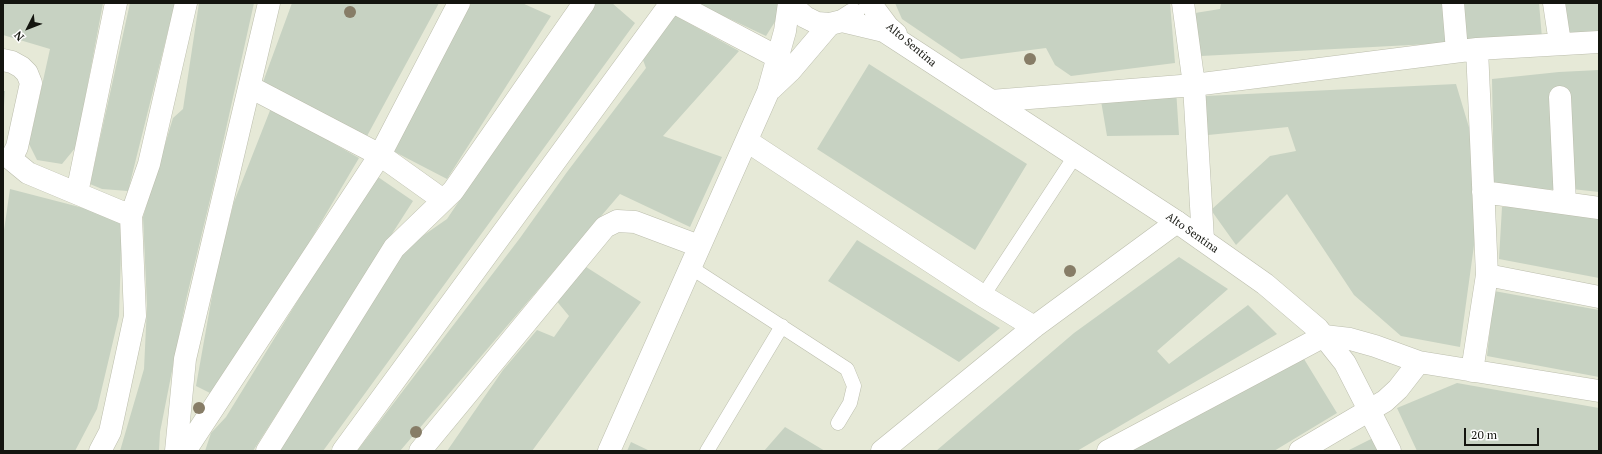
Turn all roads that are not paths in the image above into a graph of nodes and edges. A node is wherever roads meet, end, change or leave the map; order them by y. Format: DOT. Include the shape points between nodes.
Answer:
graph roads {
  1 [pos="116,3"];
  2 [pos="186,3"];
  3 [pos="269,3"];
  4 [pos="459,3"];
  5 [pos="584,3"];
  6 [pos="671,3"];
  7 [pos="675,3"];
  8 [pos="789,3"];
  9 [pos="793,3"];
  10 [pos="861,3"];
  11 [pos="870,3"];
  12 [pos="1184,3"];
  13 [pos="1453,3"];
  14 [pos="1554,3"];
  15 [pos="836,23"];
  16 [pos="1599,42"];
  17 [pos="1560,43"];
  18 [pos="1467,50"];
  19 [pos="779,58"];
  20 [pos="3,60"];
  21 [pos="939,68"];
  22 [pos="1194,85"];
  23 [pos="250,87"];
  24 [pos="768,92"];
  25 [pos="1560,97"];
  26 [pos="991,101"];
  27 [pos="747,141"];
  28 [pos="380,155"];
  29 [pos="1076,156"];
  30 [pos="7,167"];
  31 [pos="1484,192"];
  32 [pos="77,193"];
  33 [pos="443,200"];
  34 [pos="1565,203"];
  35 [pos="1599,208"];
  36 [pos="131,216"];
  37 [pos="1177,222"];
  38 [pos="1203,240"];
  39 [pos="699,246"];
  40 [pos="690,267"];
  41 [pos="1487,275"];
  42 [pos="983,296"];
  43 [pos="1599,297"];
  44 [pos="782,326"];
  45 [pos="1034,327"];
  46 [pos="1324,336"];
  47 [pos="1419,362"];
  48 [pos="1472,370"];
  49 [pos="1599,391"];
  50 [pos="1370,410"];
  51 [pos="838,424"];
  52 [pos="100,451"];
  53 [pos="176,451"];
  54 [pos="185,451"];
  55 [pos="267,451"];
  56 [pos="343,451"];
  57 [pos="420,451"];
  58 [pos="609,451"];
  59 [pos="707,451"];
  60 [pos="882,451"];
  61 [pos="1108,451"];
  62 [pos="1300,451"];
  63 [pos="1390,451"];
  1 -- 32 [label="street"];
  2 -- 36 [label="street" via="149,164"];
  3 -- 23 [label="street"];
  4 -- 28 [label="street"];
  5 -- 33 [label="street" via="453,191"];
  6 -- 56 [label="street"];
  7 -- 19 [label="street"];
  8 -- 19 [label="street"];
  9 -- 15 [label="street, Alto Sentina" via="805,17 817,23"];
  10 -- 15 [label="street" via="852,15"];
  11 -- 21 [label="street, Alto Sentina" via="888,27"];
  12 -- 22 [label="street"];
  13 -- 18 [label="street"];
  14 -- 17 [label="street"];
  15 -- 21 [label="street, Alto Sentina" via="884,31"];
  15 -- 24 [label="street"];
  16 -- 17 [label="street"];
  17 -- 18 [label="street"];
  18 -- 22 [label="street"];
  18 -- 31 [label="street"];
  19 -- 24 [label="street"];
  20 -- 30 [label="street" via="21,67 27,73 30,83 17,148"];
  21 -- 26 [label="street, Alto Sentina"];
  22 -- 26 [label="street"];
  22 -- 38 [label="street"];
  23 -- 28 [label="street"];
  23 -- 53 [label="street" via="185,359"];
  24 -- 27 [label="street"];
  25 -- 34 [label="street"];
  26 -- 29 [label="street, Alto Sentina"];
  27 -- 39 [label="street"];
  27 -- 42 [label="street"];
  28 -- 33 [label="street"];
  28 -- 54 [label="street"];
  29 -- 37 [label="street, Alto Sentina"];
  29 -- 42 [label="lane"];
  30 -- 32 [label="street"];
  31 -- 34 [label="street"];
  31 -- 41 [label="street"];
  32 -- 36 [label="street"];
  33 -- 55 [label="street" via="394,248"];
  34 -- 35 [label="street"];
  36 -- 52 [label="street" via="135,316 110,432"];
  37 -- 38 [label="street, Alto Sentina"];
  37 -- 45 [label="street"];
  38 -- 46 [label="street, Alto Sentina" via="1264,284"];
  39 -- 40 [label="street"];
  39 -- 57 [label="street" via="635,222 617,221 605,227"];
  40 -- 44 [label="lane"];
  40 -- 58 [label="street"];
  41 -- 43 [label="street"];
  41 -- 48 [label="street"];
  42 -- 45 [label="street"];
  44 -- 51 [label="lane" via="847,369 854,386 850,403"];
  44 -- 59 [label="lane"];
  45 -- 60 [label="street"];
  46 -- 47 [label="street" via="1369,344"];
  46 -- 50 [label="street, Alto Sentina" via="1345,363"];
  46 -- 61 [label="street"];
  47 -- 48 [label="street"];
  47 -- 50 [label="street" via="1398,389"];
  48 -- 49 [label="street"];
  50 -- 62 [label="street"];
  50 -- 63 [label="street, Alto Sentina"];
}
